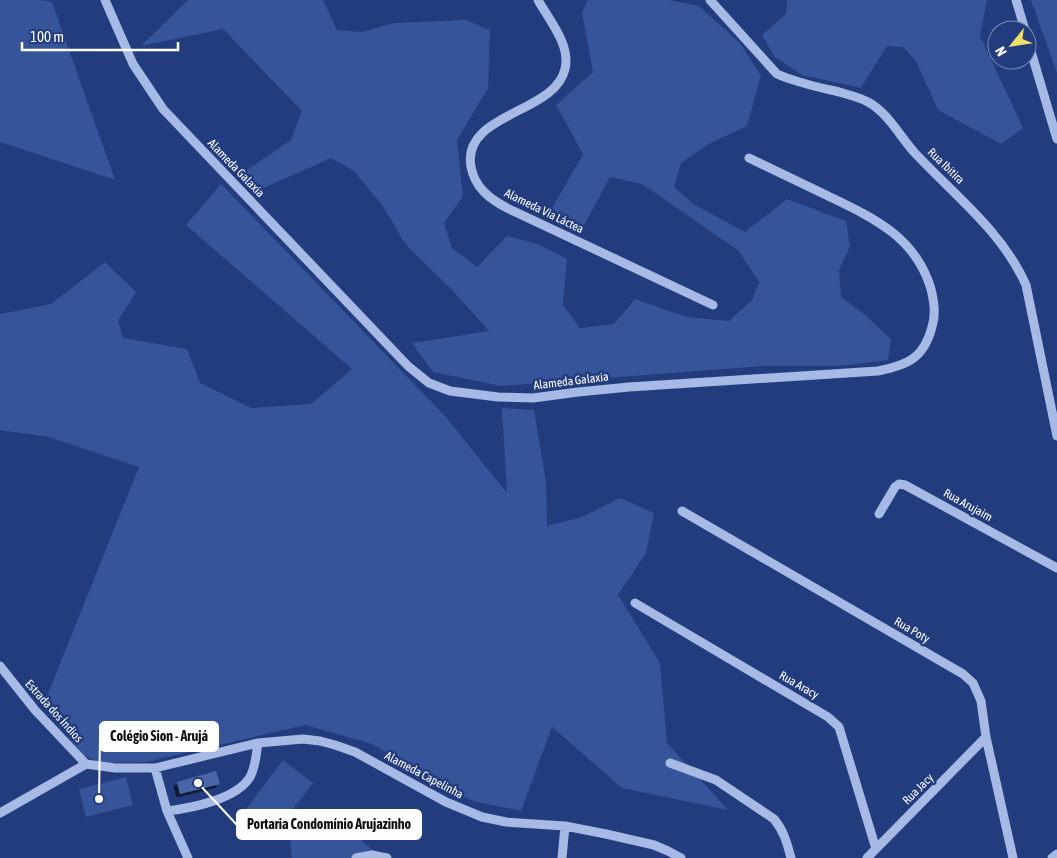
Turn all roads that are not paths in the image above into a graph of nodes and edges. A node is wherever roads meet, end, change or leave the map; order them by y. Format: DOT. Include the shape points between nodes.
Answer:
graph roads {
  1 [pos="105,0"];
  2 [pos="538,0"];
  3 [pos="710,0"];
  4 [pos="1016,0"];
  5 [pos="1021,20"];
  6 [pos="1037,70"];
  7 [pos="1057,139"];
  8 [pos="749,158"];
  9 [pos="713,305"];
  10 [pos="1057,436"];
  11 [pos="682,511"];
  12 [pos="879,514"];
  13 [pos="1057,568"];
  14 [pos="635,603"];
  15 [pos="0,666"];
  16 [pos="986,737"];
  17 [pos="258,743"];
  18 [pos="670,763"];
  19 [pos="86,764"];
  20 [pos="155,768"];
  21 [pos="167,811"];
  22 [pos="0,813"];
  23 [pos="565,826"];
  24 [pos="876,848"];
  25 [pos="1057,854"];
  26 [pos="188,858"];
  27 [pos="356,858"];
  28 [pos="387,858"];
  29 [pos="562,858"];
  30 [pos="681,858"];
  31 [pos="791,858"];
  32 [pos="867,858"];
  33 [pos="1013,858"];
  34 [pos="1052,858"];
  1 -- 8 [label="street, Alameda Galaxia" via="133,64 163,109 408,366 429,383 450,391 533,398 629,387 878,371 896,367 916,356 928,342 934,319 934,301 927,278 899,236 874,218"];
  2 -- 9 [label="street, Alameda Via Láctea" via="563,44 565,70 560,82 550,92 480,135 472,147 470,161 472,175 479,188 490,199 507,208"];
  3 -- 10 [label="street, Rua Ibitira" via="777,74 859,97 878,108 913,150 996,236 1026,285"];
  4 -- 5 [label="street"];
  6 -- 7 [label="street"];
  11 -- 16 [label="street, Rua Poty" via="963,674 977,690"];
  12 -- 13 [label="street, Rua Arujaim" via="895,487 905,485"];
  14 -- 24 [label="street, Rua Aracy" via="828,717 839,728"];
  15 -- 19 [label="street, Estrada dos Índios" via="35,710"];
  16 -- 24 [label="street, Rua Jacy"];
  16 -- 33 [label="street, Rua Poty"];
  17 -- 20 [label="street, Alameda Capelinha"];
  17 -- 21 [label="street" via="255,767 246,784 237,792"];
  17 -- 23 [label="street, Alameda Capelinha" via="303,739 335,745 355,752 473,814 506,822"];
  18 -- 31 [label="street" via="716,780 774,819 780,826"];
  19 -- 20 [label="street"];
  19 -- 22 [label="street"];
  20 -- 21 [label="street"];
  21 -- 26 [label="street"];
  23 -- 29 [label="street"];
  23 -- 30 [label="street, Alameda Capelinha" via="654,845"];
  24 -- 32 [label="street, Rua Jacy"];
  25 -- 34 [label="street"];
  27 -- 28 [label="street" via="372,855"];
}
